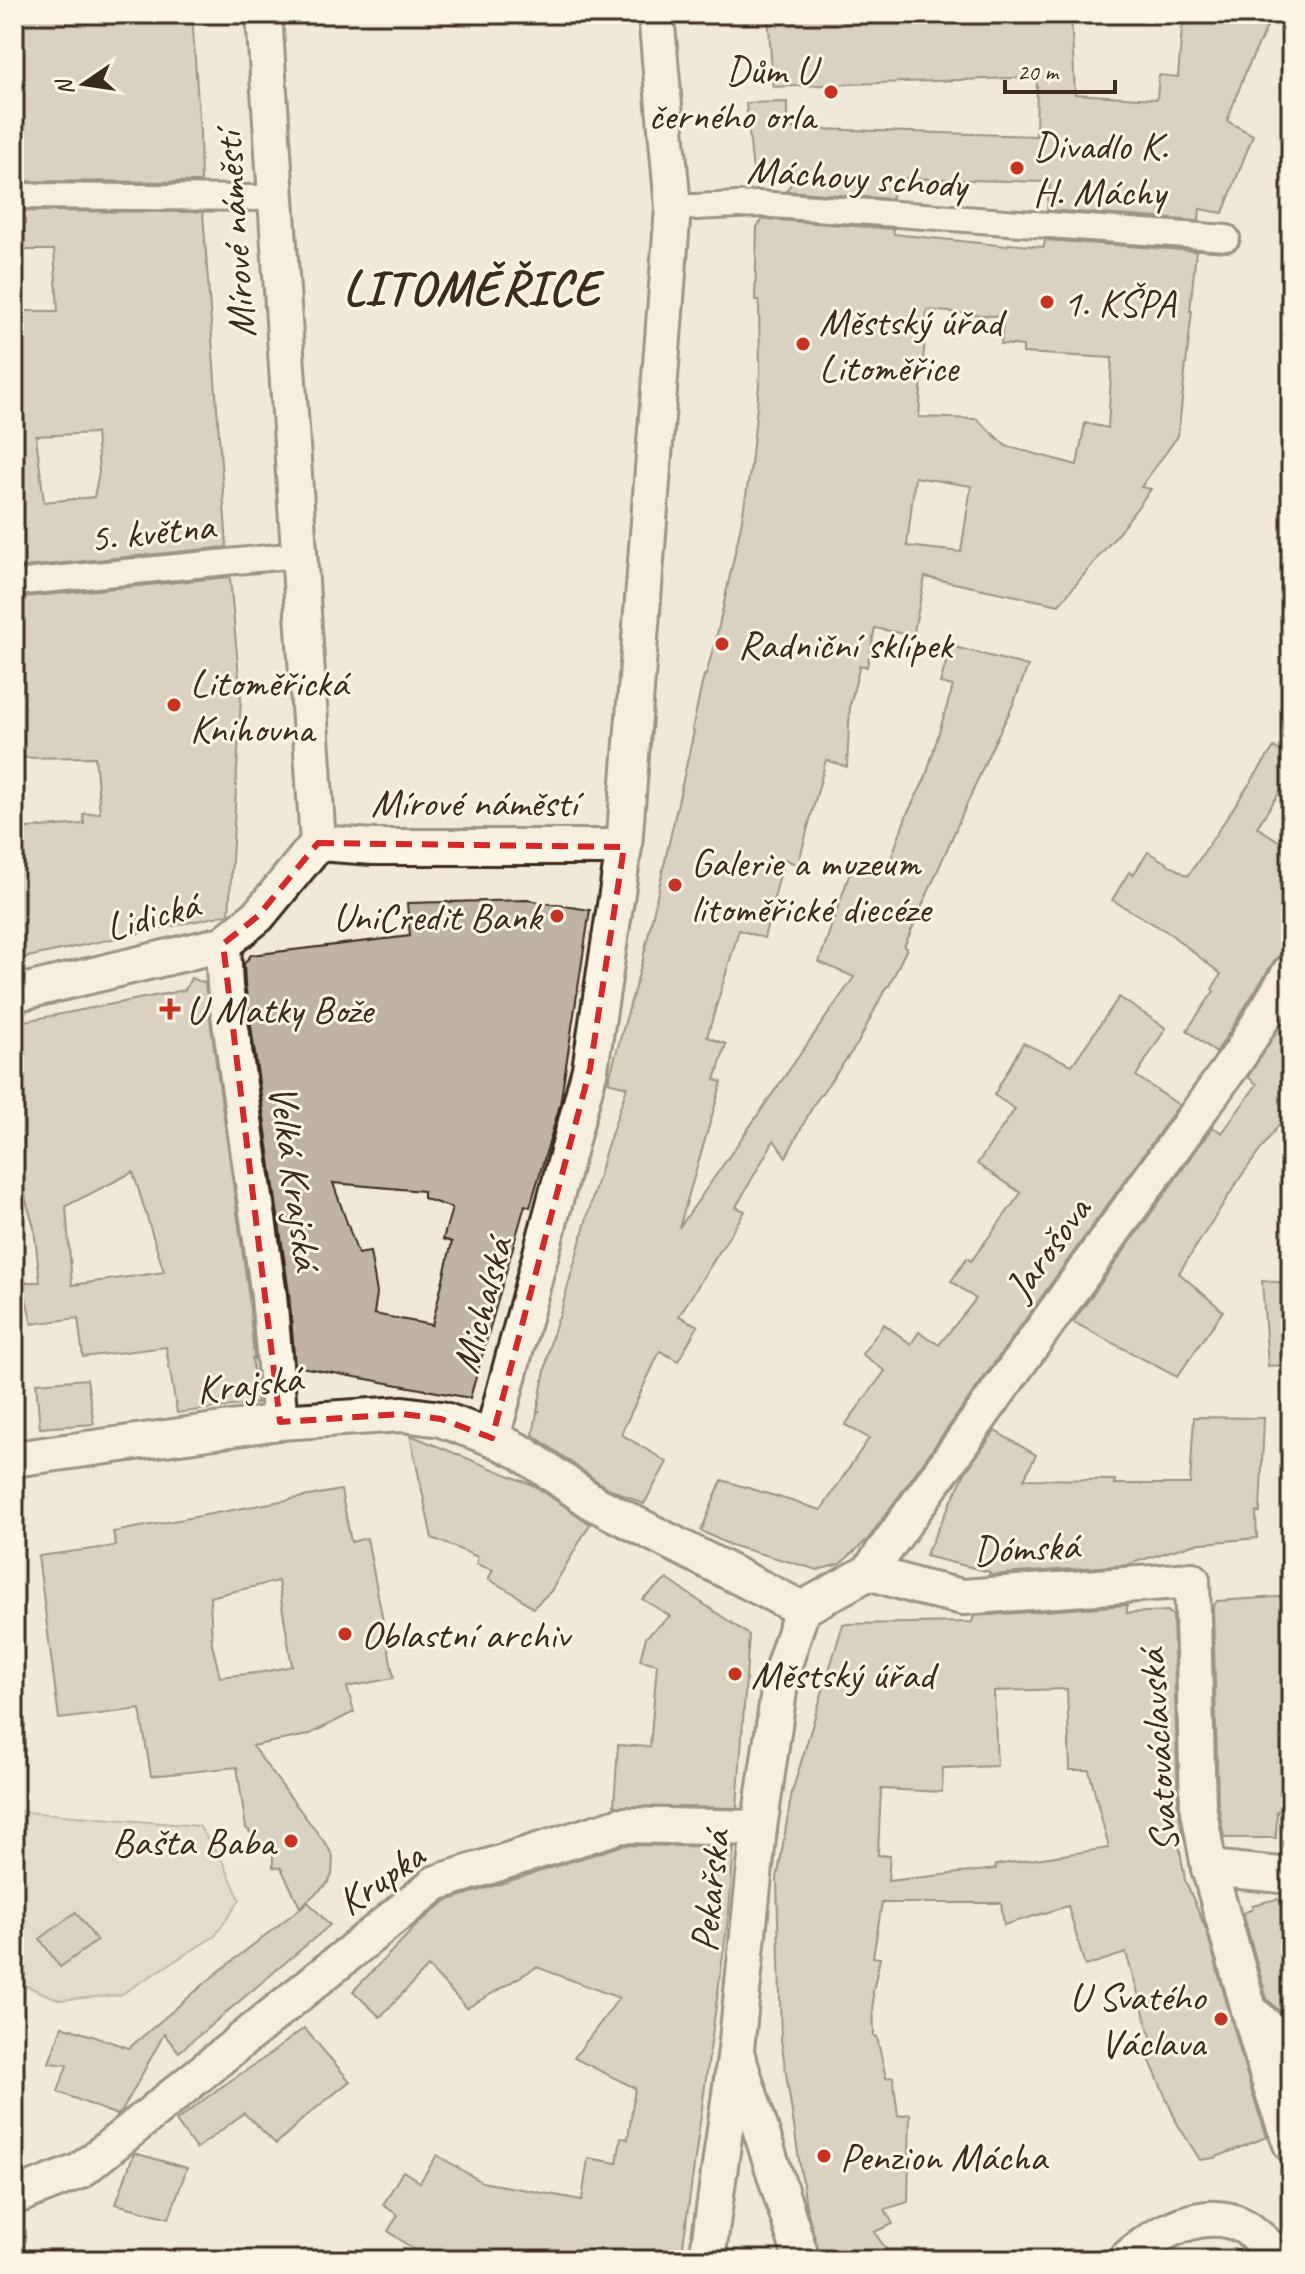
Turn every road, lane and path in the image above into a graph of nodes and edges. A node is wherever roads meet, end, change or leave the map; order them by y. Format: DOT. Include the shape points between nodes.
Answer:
graph roads {
  1 [pos="264,14"];
  2 [pos="656,14"];
  3 [pos="14,196"];
  4 [pos="277,198"];
  5 [pos="673,208"];
  6 [pos="1227,238"];
  7 [pos="298,555"];
  8 [pos="14,583"];
  9 [pos="318,843"];
  10 [pos="624,847"];
  11 [pos="223,944"];
  12 [pos="1291,971"];
  13 [pos="14,994"];
  14 [pos="1291,1014"];
  15 [pos="1240,1054"];
  16 [pos="280,1422"];
  17 [pos="492,1438"];
  18 [pos="14,1459"];
  19 [pos="869,1572"];
  20 [pos="1192,1580"];
  21 [pos="802,1609"];
  22 [pos="759,1828"];
  23 [pos="1209,1868"];
  24 [pos="1291,1876"];
  25 [pos="1248,2010"];
  26 [pos="1291,2049"];
  27 [pos="736,2050"];
  28 [pos="1291,2144"];
  29 [pos="14,2197"];
  30 [pos="707,2260"];
  31 [pos="802,2260"];
  32 [pos="1125,2260"];
  33 [pos="1283,2260"];
  1 -- 4 [label="street, Mírové náměstí"];
  2 -- 5 [label="street, Mírové náměstí"];
  3 -- 4 [label="street"];
  4 -- 7 [label="street, Mírové náměstí"];
  5 -- 6 [label="street, Máchovy schody" via="759,204"];
  5 -- 10 [label="street, Mírové náměstí"];
  7 -- 8 [label="street, 5. května"];
  7 -- 9 [label="street, Mírové náměstí"];
  9 -- 10 [label="street, Mírové náměstí"];
  9 -- 11 [label="street, Lidická" via="258,916"];
  10 -- 17 [label="street, Michalská" via="590,1069"];
  11 -- 13 [label="street, Lidická"];
  11 -- 16 [label="street, Velká Krajská"];
  12 -- 15 [label="street, Jarošova"];
  14 -- 15 [label="street"];
  15 -- 19 [label="street, Jarošova"];
  16 -- 17 [label="street, Krajská" via="403,1414 441,1419"];
  16 -- 18 [label="street, Krajská"];
  17 -- 21 [label="street" via="594,1503"];
  19 -- 20 [label="street, Dómská" via="963,1597"];
  19 -- 21 [label="street"];
  20 -- 23 [label="street, Svatováclavská" via="1198,1805"];
  21 -- 22 [label="street, Pekařská" via="782,1671"];
  22 -- 27 [label="street, Pekařská"];
  22 -- 29 [label="street, Krupka" via="621,1825 436,1883 80,2171"];
  23 -- 24 [label="street"];
  23 -- 25 [label="street, Svatováclavská"];
  25 -- 26 [label="street"];
  25 -- 28 [label="street, Svatováclavská"];
  27 -- 30 [label="street, Pekařská"];
  27 -- 31 [label="street"];
  32 -- 33 [label="street" via="1169,2228 1220,2220 1244,2226"];
}
